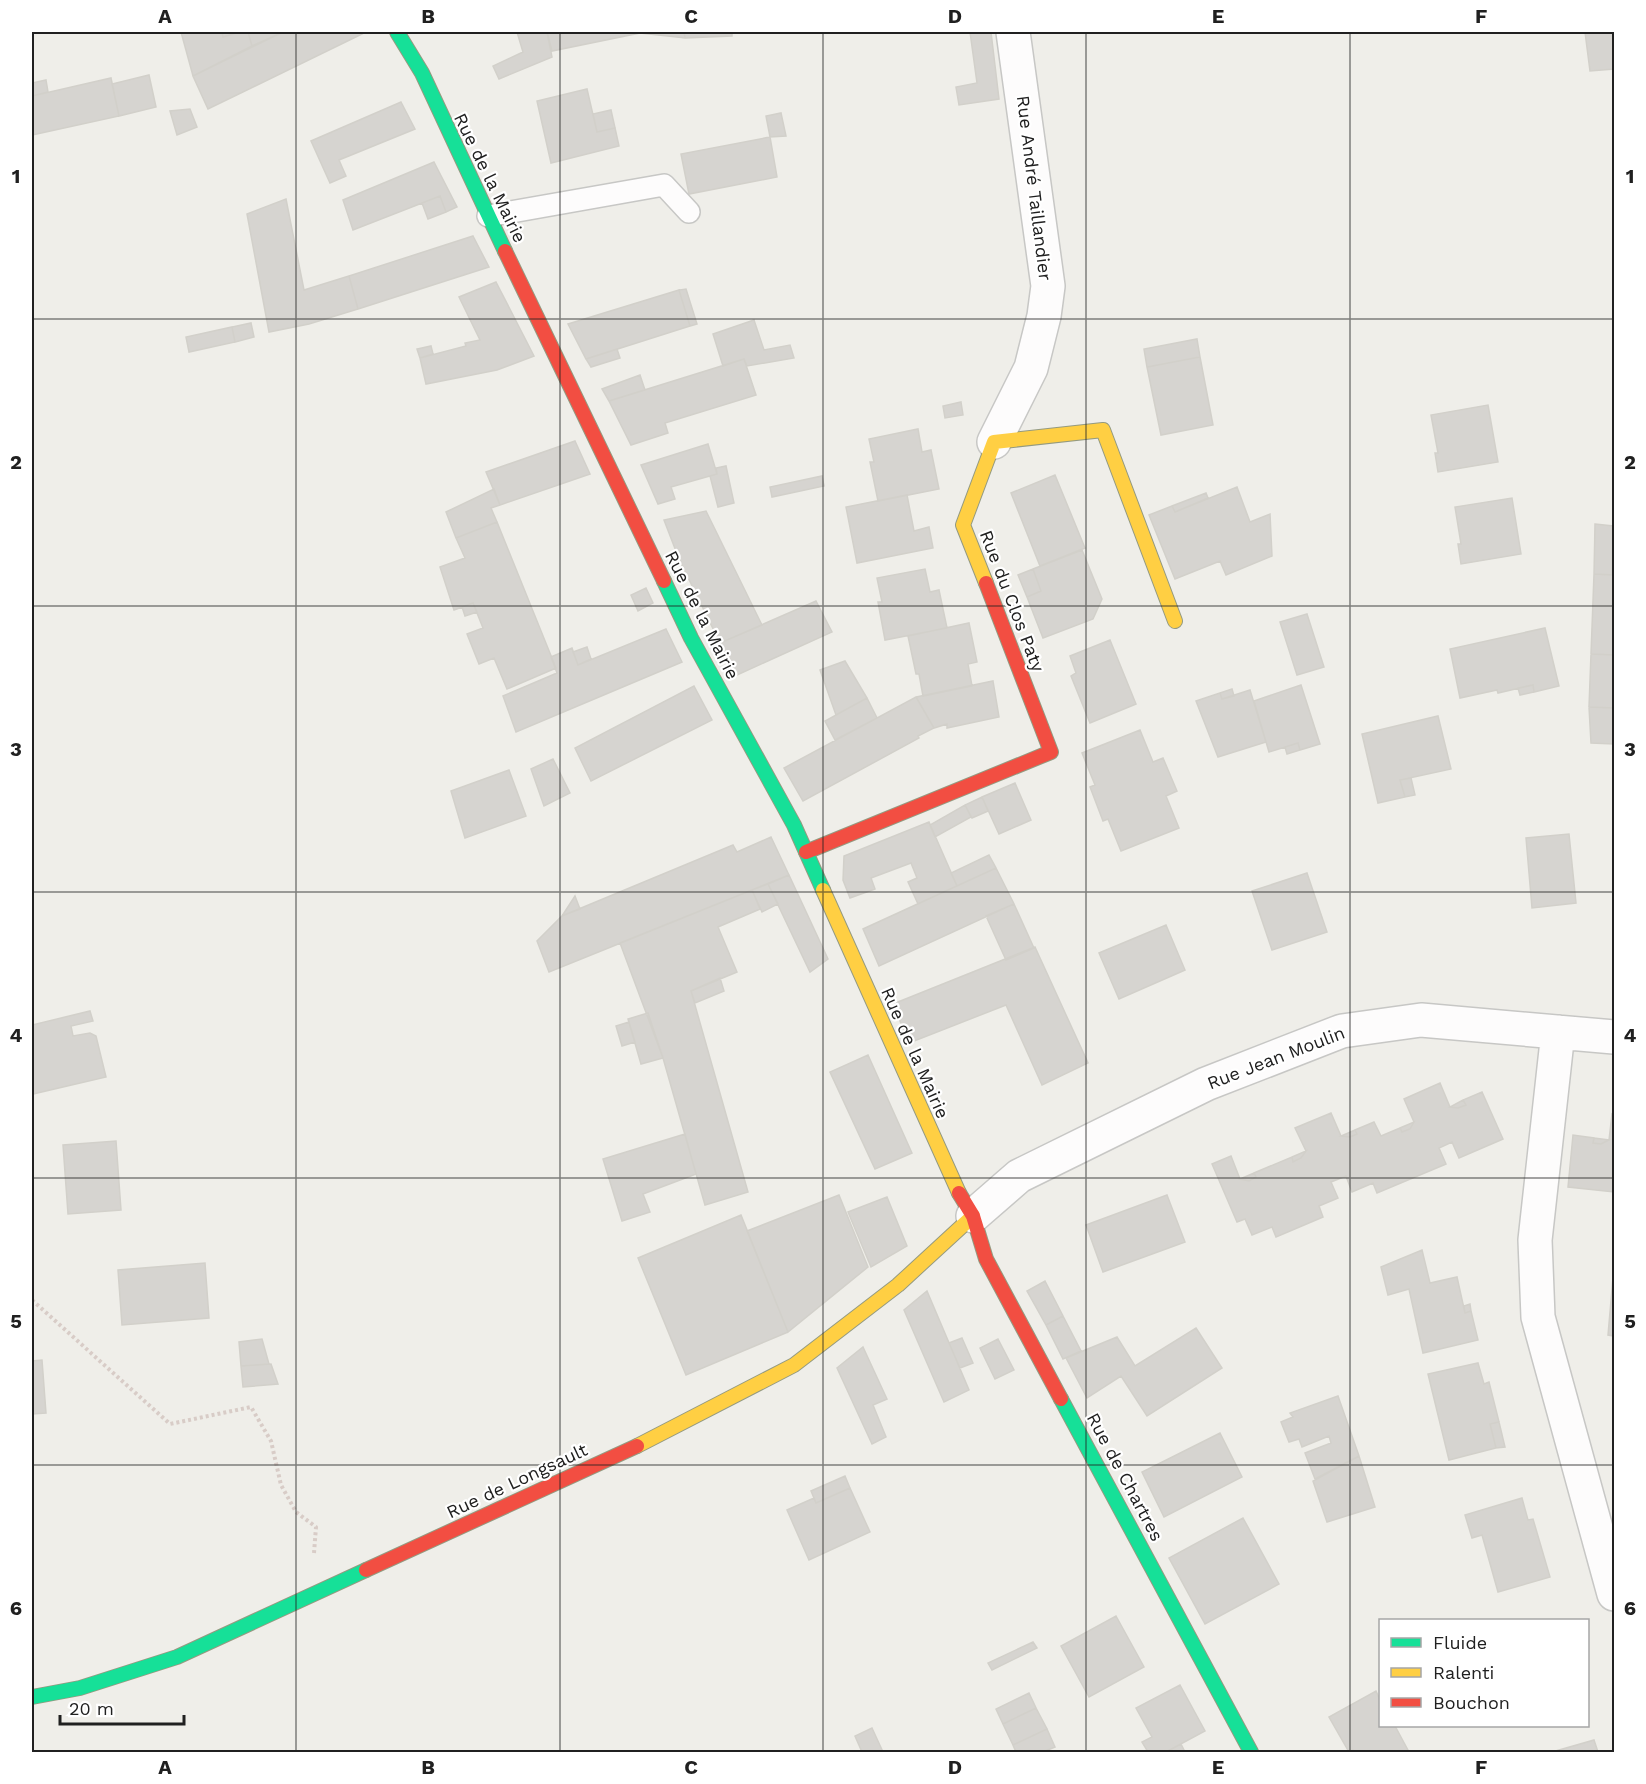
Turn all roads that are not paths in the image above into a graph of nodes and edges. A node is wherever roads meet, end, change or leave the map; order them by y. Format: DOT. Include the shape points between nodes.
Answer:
graph roads {
  1 [pos="397,32"];
  2 [pos="1013,32"];
  3 [pos="689,212"];
  4 [pos="488,216"];
  5 [pos="994,442"];
  6 [pos="1175,621"];
  7 [pos="806,852"];
  8 [pos="1558,1032"];
  9 [pos="1614,1038"];
  10 [pos="973,1216"];
  11 [pos="1614,1594"];
  12 [pos="32,1696"];
  13 [pos="1251,1752"];
  1 -- 4 [label="street, Rue de la Mairie" via="422,73"];
  2 -- 5 [label="street, Rue André Taillandier" via="1048,286 1030,368"];
  3 -- 4 [label="lane" via="664,185"];
  4 -- 7 [label="street, Rue de la Mairie" via="692,638"];
  5 -- 6 [label="street" via="1103,430"];
  5 -- 7 [label="street, Rue du Clos Paty" via="963,525 1051,752"];
  7 -- 10 [label="street, Rue de la Mairie" via="953,1182"];
  8 -- 9 [label="street, Rue Jean Moulin"];
  8 -- 10 [label="street, Rue Jean Moulin" via="1421,1020 1342,1031 1206,1084 1018,1176"];
  8 -- 11 [label="street" via="1535,1240 1538,1317"];
  10 -- 12 [label="street, Rue de Longsault" via="898,1285 794,1365 634,1447 177,1657 80,1688"];
  10 -- 13 [label="street, Rue de Chartres" via="986,1258"];
}
